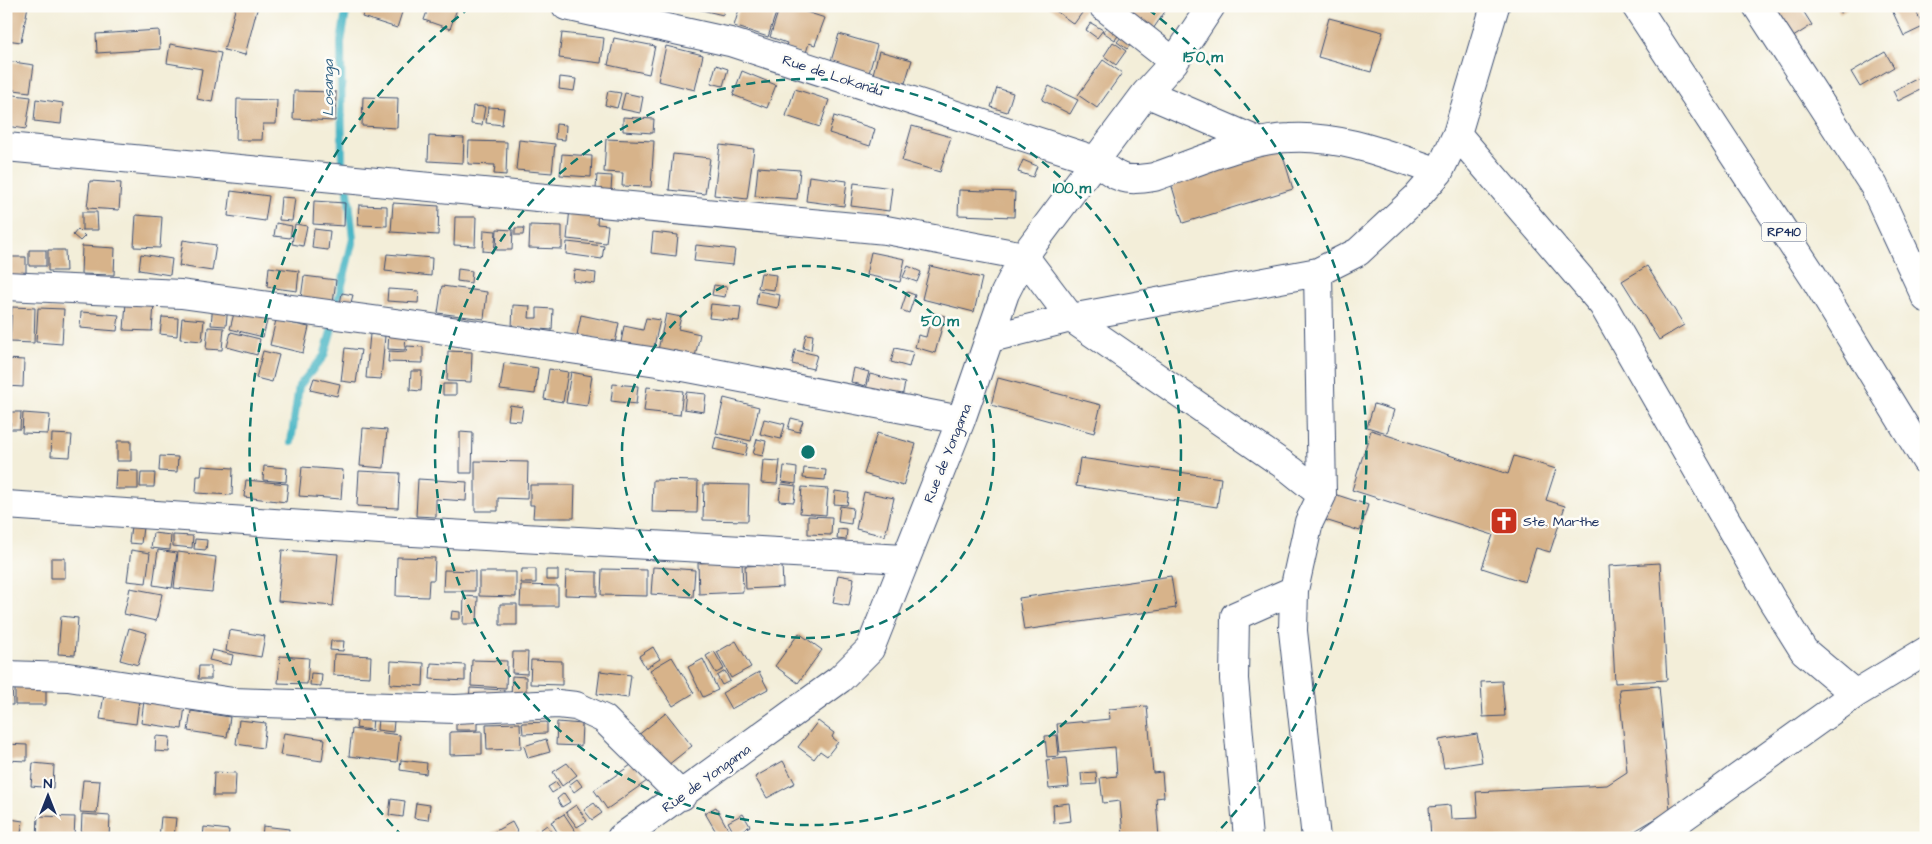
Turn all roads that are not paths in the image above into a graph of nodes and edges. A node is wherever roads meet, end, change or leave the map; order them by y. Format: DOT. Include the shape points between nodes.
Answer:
graph roads {
  1 [pos="566,6"];
  2 [pos="1103,6"];
  3 [pos="1211,6"];
  4 [pos="1494,6"];
  5 [pos="1636,6"];
  6 [pos="1757,6"];
  7 [pos="1174,62"];
  8 [pos="1146,93"];
  9 [pos="1457,134"];
  10 [pos="1260,142"];
  11 [pos="6,147"];
  12 [pos="1095,160"];
  13 [pos="1439,172"];
  14 [pos="1024,256"];
  15 [pos="1318,272"];
  16 [pos="6,286"];
  17 [pos="1926,298"];
  18 [pos="1071,318"];
  19 [pos="990,338"];
  20 [pos="961,420"];
  21 [pos="1926,461"];
  22 [pos="1322,495"];
  23 [pos="6,505"];
  24 [pos="904,559"];
  25 [pos="1294,590"];
  26 [pos="1926,651"];
  27 [pos="6,674"];
  28 [pos="1855,694"];
  29 [pos="682,796"];
  30 [pos="1686,827"];
  31 [pos="621,838"];
  32 [pos="1248,838"];
  33 [pos="1316,838"];
  34 [pos="1654,838"];
  1 -- 12 [label="street, Rue de Lokandu" via="730,42"];
  2 -- 7 [label="street"];
  3 -- 7 [label="street, Rue de Yongama"];
  4 -- 9 [label="street"];
  5 -- 21 [label="street, RP410" via="1813,276"];
  6 -- 17 [label="street" via="1874,186"];
  7 -- 8 [label="street, Rue de Yongama"];
  8 -- 10 [label="street"];
  8 -- 12 [label="street, Rue de Yongama"];
  9 -- 13 [label="street"];
  9 -- 28 [label="street" via="1603,305 1804,651"];
  10 -- 12 [label="street, Rue de Lokandu" via="1137,180 1119,178"];
  10 -- 13 [label="street, Rue de Lokandu" via="1290,138 1323,139 1369,149"];
  11 -- 14 [label="street" via="886,230"];
  12 -- 14 [label="street, Rue de Yongama"];
  13 -- 15 [label="street" via="1358,252"];
  14 -- 18 [label="street"];
  14 -- 19 [label="street, Rue de Yongama" via="1005,293"];
  15 -- 18 [label="street"];
  15 -- 22 [label="street"];
  16 -- 20 [label="street" via="181,294 425,327 657,362"];
  18 -- 19 [label="street"];
  18 -- 22 [label="street"];
  19 -- 20 [label="street, Rue de Yongama"];
  20 -- 24 [label="street, Rue de Yongama"];
  22 -- 25 [label="street" via="1309,522"];
  23 -- 24 [label="street" via="385,531"];
  24 -- 29 [label="street, Rue de Yongama" via="870,649 840,679"];
  25 -- 32 [label="street" via="1235,616 1234,679"];
  25 -- 33 [label="street" via="1293,631"];
  26 -- 28 [label="street"];
  27 -- 29 [label="street" via="68,677 234,702 455,709 576,706 604,719"];
  28 -- 30 [label="street"];
  29 -- 31 [label="street, Rue de Yongama"];
  30 -- 34 [label="street"];
}
